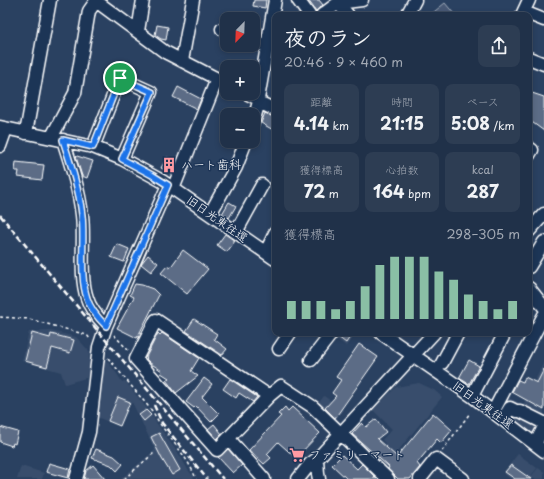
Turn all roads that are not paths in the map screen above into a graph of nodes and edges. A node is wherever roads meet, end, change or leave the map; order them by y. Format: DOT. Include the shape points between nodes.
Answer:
graph roads {
  1 [pos="50,0"];
  2 [pos="143,0"];
  3 [pos="193,0"];
  4 [pos="275,0"];
  5 [pos="298,0"];
  6 [pos="362,0"];
  7 [pos="415,0"];
  8 [pos="529,0"];
  9 [pos="96,1"];
  10 [pos="338,3"];
  11 [pos="273,12"];
  12 [pos="308,12"];
  13 [pos="326,12"];
  14 [pos="346,12"];
  15 [pos="409,12"];
  16 [pos="523,12"];
  17 [pos="532,16"];
  18 [pos="272,20"];
  19 [pos="544,20"];
  20 [pos="138,31"];
  21 [pos="260,43"];
  22 [pos="268,47"];
  23 [pos="532,59"];
  24 [pos="182,61"];
  25 [pos="544,64"];
  26 [pos="220,80"];
  27 [pos="220,85"];
  28 [pos="259,101"];
  29 [pos="257,108"];
  30 [pos="272,108"];
  31 [pos="3,128"];
  32 [pos="26,133"];
  33 [pos="50,138"];
  34 [pos="63,140"];
  35 [pos="0,146"];
  36 [pos="93,147"];
  37 [pos="243,148"];
  38 [pos="122,159"];
  39 [pos="262,185"];
  40 [pos="171,187"];
  41 [pos="210,214"];
  42 [pos="544,214"];
  43 [pos="532,228"];
  44 [pos="236,232"];
  45 [pos="544,242"];
  46 [pos="270,256"];
  47 [pos="532,262"];
  48 [pos="532,292"];
  49 [pos="544,307"];
  50 [pos="544,315"];
  51 [pos="106,326"];
  52 [pos="288,336"];
  53 [pos="330,336"];
  54 [pos="385,336"];
  55 [pos="431,336"];
  56 [pos="456,336"];
  57 [pos="503,336"];
  58 [pos="279,349"];
  59 [pos="413,355"];
  60 [pos="311,360"];
  61 [pos="442,363"];
  62 [pos="269,396"];
  63 [pos="472,396"];
  64 [pos="493,412"];
  65 [pos="503,420"];
  66 [pos="544,423"];
  67 [pos="544,427"];
  68 [pos="340,433"];
  69 [pos="229,439"];
  70 [pos="540,447"];
  71 [pos="317,459"];
  72 [pos="76,479"];
  73 [pos="248,479"];
  74 [pos="256,479"];
  75 [pos="264,479"];
  76 [pos="298,479"];
  77 [pos="302,479"];
  78 [pos="319,479"];
  79 [pos="388,479"];
  80 [pos="420,479"];
  81 [pos="463,479"];
  1 -- 32 [label="street"];
  2 -- 20 [label="street"];
  3 -- 24 [label="street"];
  4 -- 11 [label="street"];
  5 -- 12 [label="street"];
  6 -- 10 [label="street"];
  7 -- 15 [label="street"];
  8 -- 16 [label="street"];
  9 -- 20 [label="street"];
  9 -- 33 [label="street" via="89,11 75,93"];
  10 -- 13 [label="street"];
  10 -- 14 [label="street"];
  17 -- 19 [label="street"];
  18 -- 22 [label="street"];
  20 -- 24 [label="street" via="165,52"];
  21 -- 22 [label="street"];
  22 -- 28 [label="street"];
  23 -- 25 [label="street"];
  24 -- 26 [label="street"];
  27 -- 40 [label="street"];
  28 -- 29 [label="street"];
  28 -- 30 [label="street"];
  31 -- 32 [label="street, 旧日光東往還"];
  31 -- 35 [label="street"];
  32 -- 33 [label="street, 旧日光東往還"];
  33 -- 34 [label="street, 旧日光東往還"];
  34 -- 36 [label="street, 旧日光東往還"];
  34 -- 51 [label="street" via="79,194 84,287 90,306"];
  36 -- 38 [label="street, 旧日光東往還"];
  36 -- 38 [label="street" via="120,78 152,92"];
  37 -- 41 [label="street" via="236,167"];
  38 -- 40 [label="street, 旧日光東往還"];
  39 -- 44 [label="street"];
  40 -- 41 [label="street, 旧日光東往還"];
  40 -- 51 [label="street"];
  41 -- 44 [label="street, 旧日光東往還"];
  42 -- 43 [label="street"];
  44 -- 46 [label="street, 旧日光東往還"];
  45 -- 47 [label="street"];
  48 -- 49 [label="street"];
  50 -- 64 [label="street"];
  51 -- 72 [label="street" via="99,347 89,432"];
  52 -- 58 [label="street"];
  53 -- 60 [label="street"];
  54 -- 59 [label="street, 旧日光東往還"];
  55 -- 59 [label="street"];
  56 -- 61 [label="street"];
  57 -- 63 [label="street"];
  59 -- 63 [label="street, 旧日光東往還"];
  59 -- 68 [label="street"];
  62 -- 68 [label="street" via="281,386 313,408"];
  62 -- 69 [label="street"];
  62 -- 69 [label="street" via="156,320 136,359 217,450"];
  63 -- 64 [label="street, 旧日光東往還"];
  64 -- 65 [label="street, 旧日光東往還"];
  65 -- 66 [label="street" via="510,408"];
  65 -- 70 [label="street, 旧日光東往還"];
  67 -- 70 [label="street"];
  68 -- 71 [label="street"];
  68 -- 79 [label="street"];
  69 -- 75 [label="street"];
  71 -- 76 [label="street"];
  71 -- 78 [label="street"];
  73 -- 74 [label="street" via="252,476"];
  77 -- 78 [label="street"];
  80 -- 81 [label="street" via="436,459"];
}
